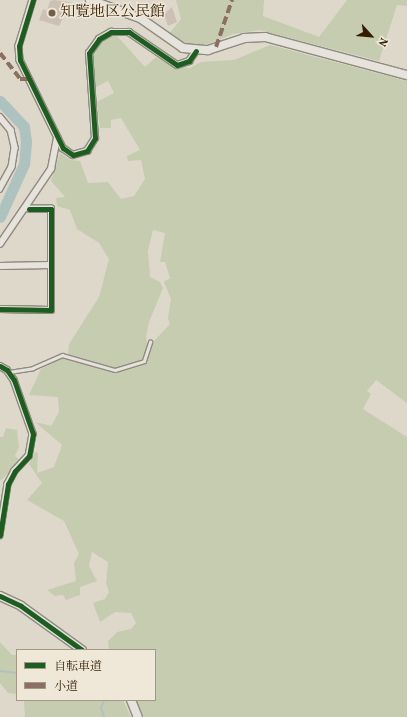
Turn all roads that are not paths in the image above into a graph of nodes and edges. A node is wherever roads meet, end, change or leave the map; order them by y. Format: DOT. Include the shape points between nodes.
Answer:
graph roads {
  1 [pos="33,0"];
  2 [pos="90,0"];
  3 [pos="196,51"];
  4 [pos="407,75"];
  5 [pos="0,118"];
  6 [pos="57,137"];
  7 [pos="0,189"];
  8 [pos="30,209"];
  9 [pos="0,244"];
  10 [pos="50,265"];
  11 [pos="0,266"];
  12 [pos="0,309"];
  13 [pos="150,342"];
  14 [pos="0,366"];
  15 [pos="9,372"];
  16 [pos="0,535"];
  17 [pos="0,596"];
  18 [pos="81,649"];
  19 [pos="131,701"];
  20 [pos="138,717"];
  1 -- 6 [label="street" via="19,46 20,60"];
  2 -- 3 [label="street" via="140,18 183,48"];
  3 -- 4 [label="street" via="244,38 265,38"];
  3 -- 6 [label="street" via="190,61 177,65 129,32 105,34 89,53 96,125 92,146 83,154 73,155 63,148"];
  5 -- 7 [label="street" via="11,130 15,148 12,167"];
  6 -- 9 [label="street" via="51,169"];
  8 -- 10 [label="street" via="51,209"];
  10 -- 11 [label="street"];
  10 -- 12 [label="street" via="50,310"];
  13 -- 15 [label="lane" via="144,361 115,370 62,355 33,368 15,368"];
  14 -- 15 [label="street"];
  15 -- 16 [label="street" via="32,424 33,434 28,456 15,470 8,484"];
  17 -- 18 [label="street" via="21,606"];
  19 -- 20 [label="street"];
}
